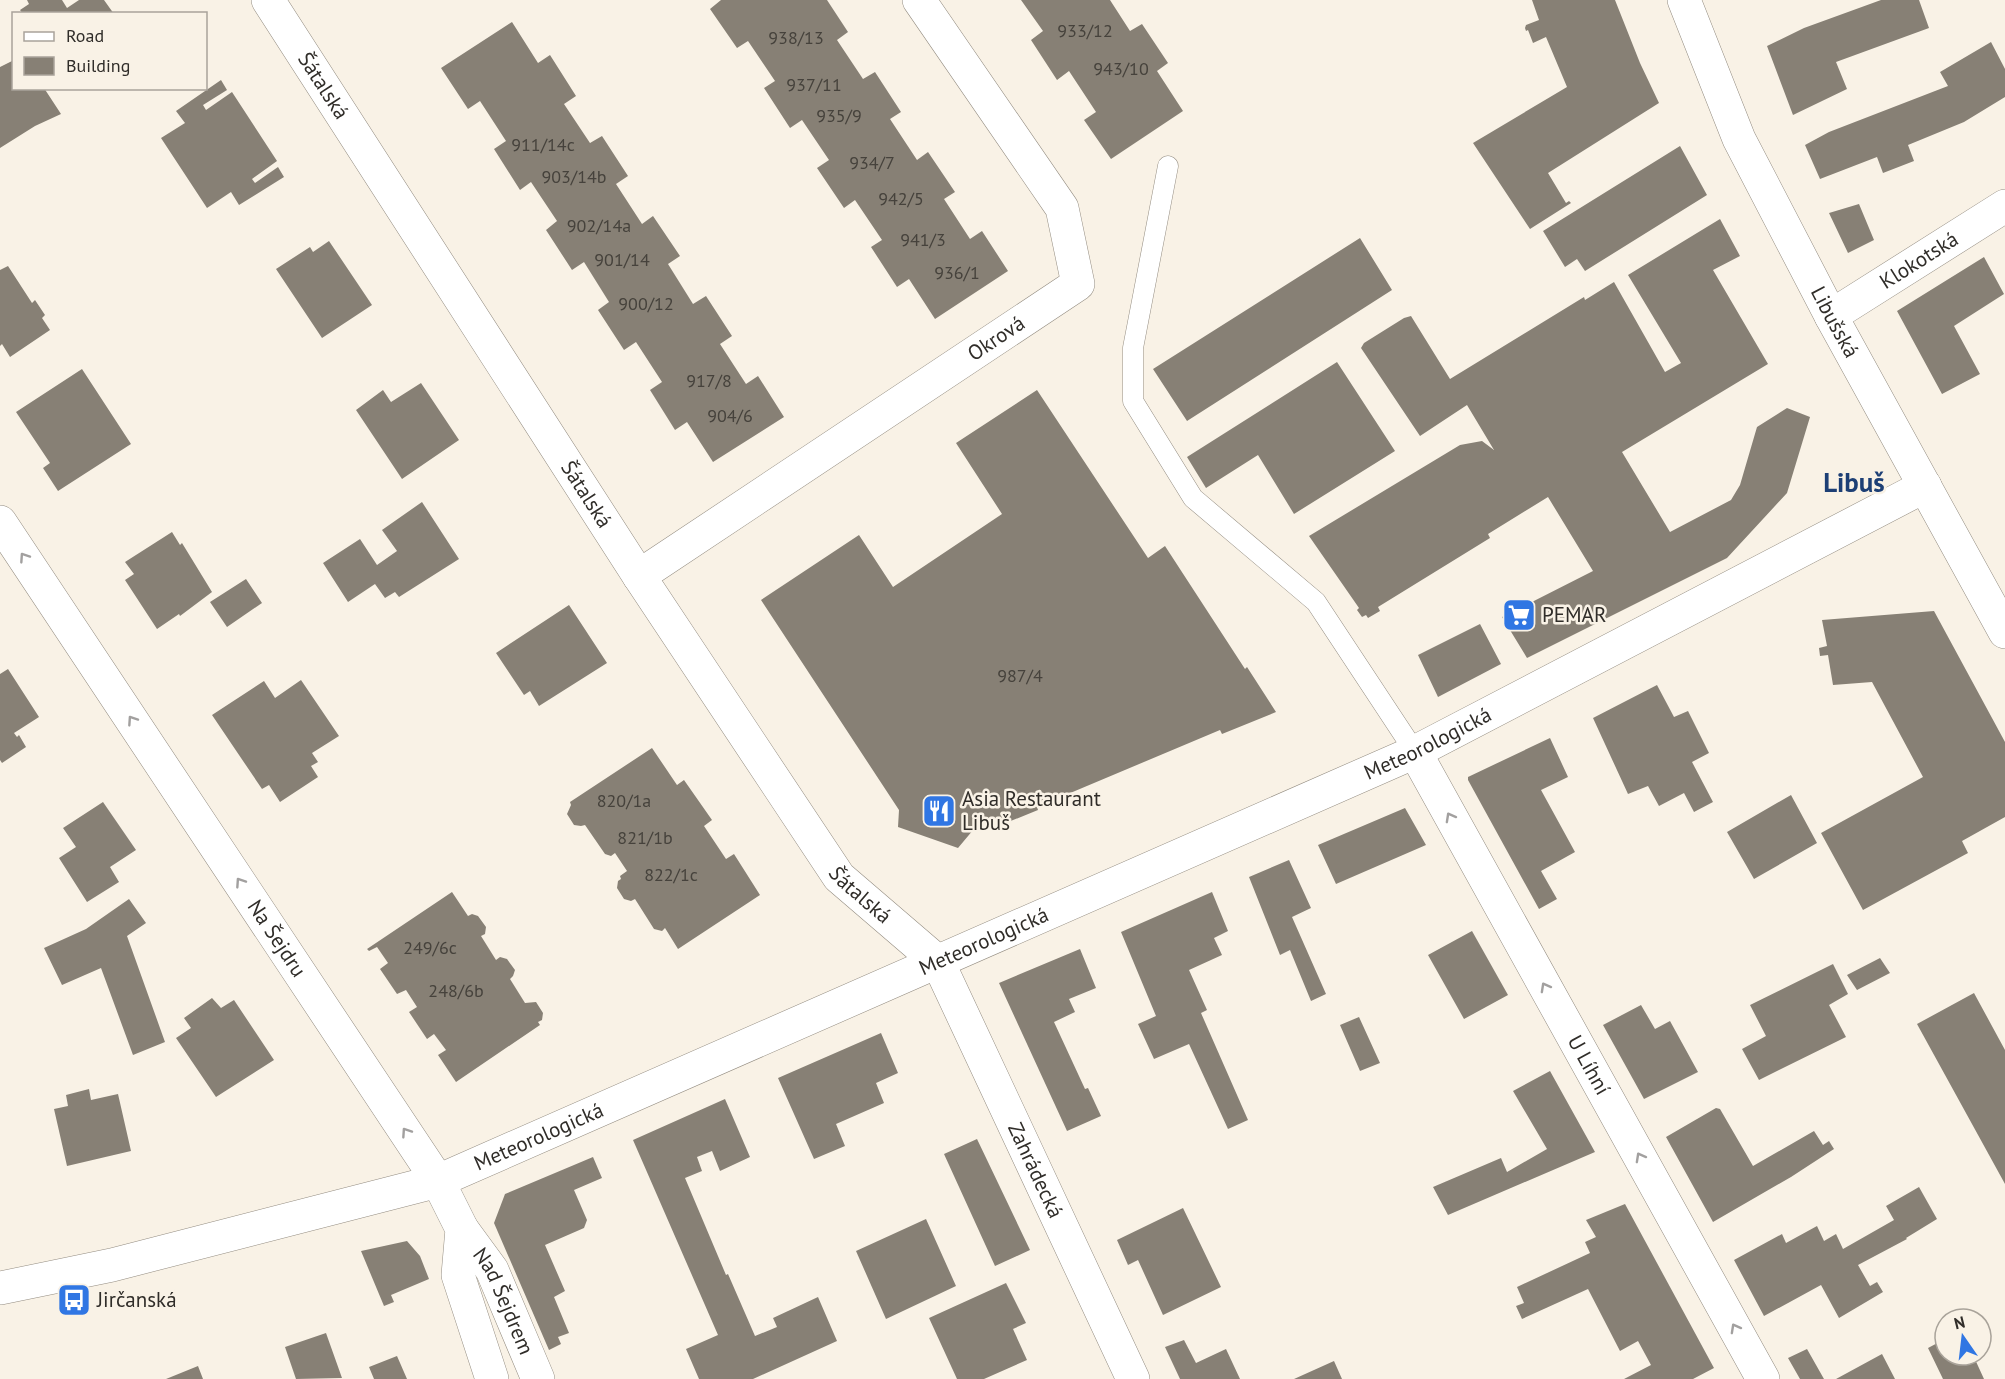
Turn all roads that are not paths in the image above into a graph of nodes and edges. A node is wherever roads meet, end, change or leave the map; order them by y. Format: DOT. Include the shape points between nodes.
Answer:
graph roads {
  1 [pos="268,0"];
  2 [pos="919,0"];
  3 [pos="1684,0"];
  4 [pos="1168,166"];
  5 [pos="2005,206"];
  6 [pos="1831,316"];
  7 [pos="1925,486"];
  8 [pos="0,522"];
  9 [pos="639,576"];
  10 [pos="2005,632"];
  11 [pos="1415,752"];
  12 [pos="938,962"];
  13 [pos="438,1181"];
  14 [pos="462,1229"];
  15 [pos="0,1288"];
  16 [pos="492,1379"];
  17 [pos="538,1379"];
  18 [pos="1133,1379"];
  19 [pos="1763,1379"];
  1 -- 9 [label="street, Šátalská"];
  2 -- 9 [label="street, Okrová" via="1062,208 1078,284"];
  3 -- 6 [label="street, Libušská" via="1740,139"];
  4 -- 11 [label="lane" via="1133,348 1133,401 1193,498 1316,602"];
  5 -- 6 [label="street, Klokotská"];
  6 -- 7 [label="street, Libušská"];
  7 -- 10 [label="street, Libušská"];
  7 -- 11 [label="street, Meteorologická"];
  13 -- 8 [label="street, Na Šejdru, one-way"];
  9 -- 12 [label="street, Šátalská" via="839,877"];
  11 -- 12 [label="street, Meteorologická"];
  19 -- 11 [label="street, U Líhní, one-way"];
  12 -- 13 [label="street, Meteorologická"];
  12 -- 18 [label="street, Zahrádecká"];
  13 -- 14 [label="street, Na Šejdru"];
  13 -- 15 [label="street, Meteorologická" via="112,1264"];
  14 -- 16 [label="street" via="458,1275"];
  14 -- 17 [label="street, Nad Šejdrem" via="492,1270"];
}
